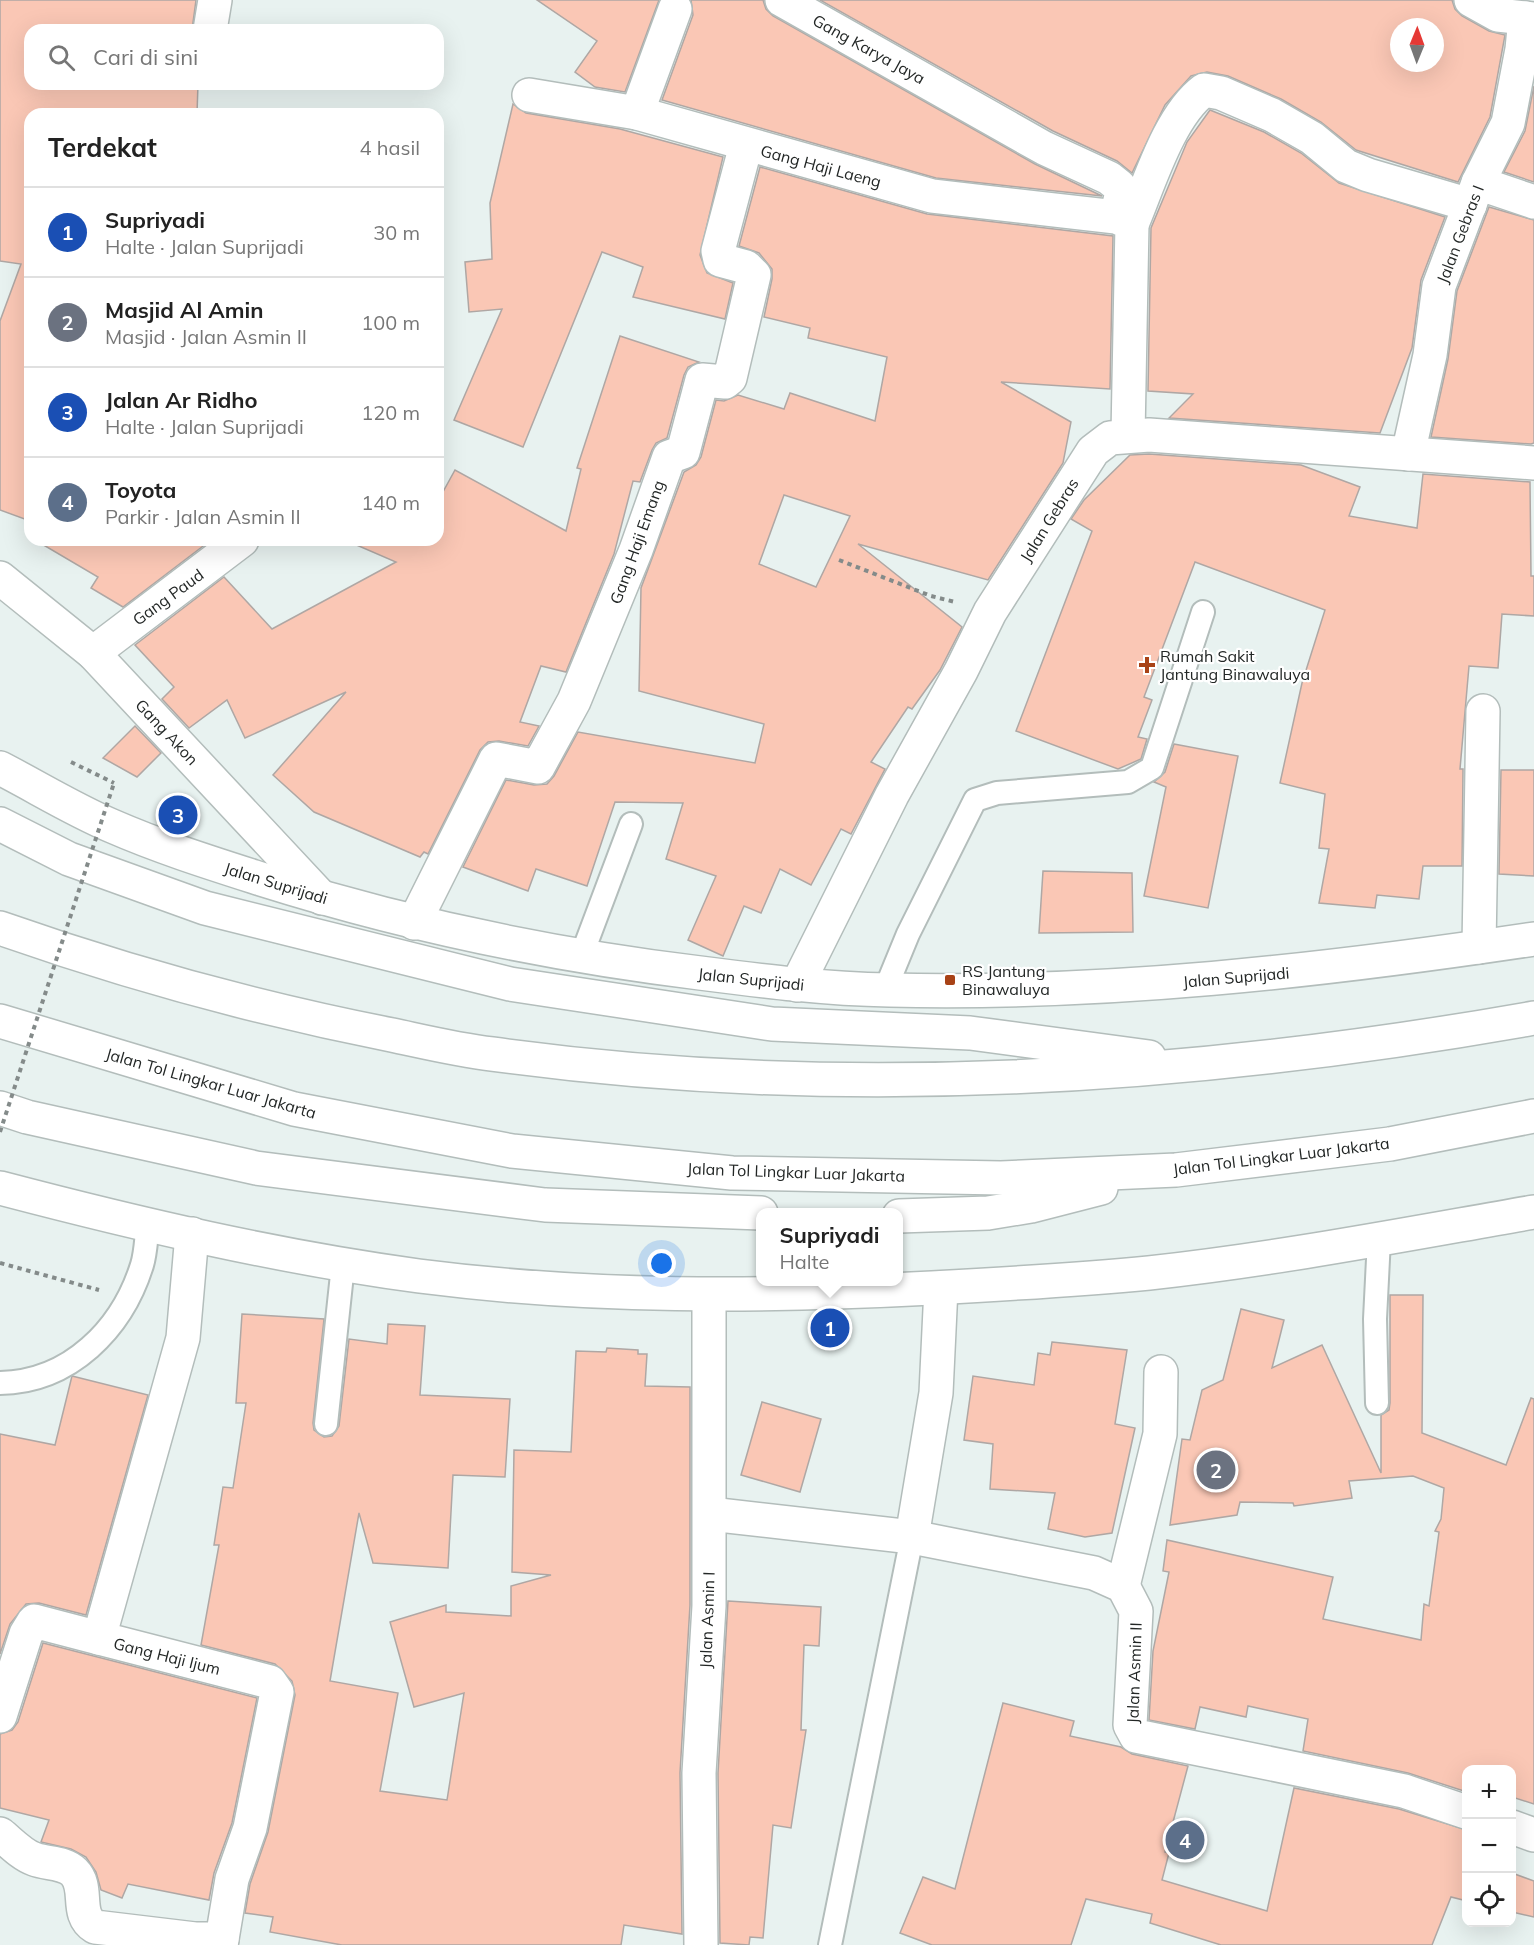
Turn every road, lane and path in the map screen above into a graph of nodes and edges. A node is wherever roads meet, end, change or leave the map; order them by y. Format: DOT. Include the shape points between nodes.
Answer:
graph roads {
  1 [pos="215,0"];
  2 [pos="782,0"];
  3 [pos="1471,0"];
  4 [pos="671,3"];
  5 [pos="1529,18"];
  6 [pos="211,24"];
  7 [pos="529,95"];
  8 [pos="637,113"];
  9 [pos="746,145"];
  10 [pos="1474,194"];
  11 [pos="1534,202"];
  12 [pos="1124,221"];
  13 [pos="1128,435"];
  14 [pos="1408,454"];
  15 [pos="1534,463"];
  16 [pos="234,546"];
  17 [pos="839,560"];
  18 [pos="0,578"];
  19 [pos="990,612"];
  20 [pos="1203,612"];
  21 [pos="93,653"];
  22 [pos="1483,711"];
  23 [pos="0,768"];
  24 [pos="114,783"];
  25 [pos="0,824"];
  26 [pos="631,824"];
  27 [pos="322,898"];
  28 [pos="414,922"];
  29 [pos="0,928"];
  30 [pos="1534,939"];
  31 [pos="1479,947"];
  32 [pos="581,957"];
  33 [pos="797,985"];
  34 [pos="885,990"];
  35 [pos="1534,1018"];
  36 [pos="0,1021"];
  37 [pos="1203,1064"];
  38 [pos="0,1108"];
  39 [pos="1534,1116"];
  40 [pos="0,1132"];
  41 [pos="1176,1170"];
  42 [pos="0,1188"];
  43 [pos="1534,1212"];
  44 [pos="756,1213"];
  45 [pos="903,1216"];
  46 [pos="148,1224"];
  47 [pos="192,1234"];
  48 [pos="1379,1239"];
  49 [pos="0,1263"];
  50 [pos="343,1265"];
  51 [pos="66,1281"];
  52 [pos="941,1288"];
  53 [pos="709,1295"];
  54 [pos="1161,1372"];
  55 [pos="0,1383"];
  56 [pos="1377,1403"];
  57 [pos="326,1424"];
  58 [pos="710,1515"];
  59 [pos="912,1537"];
  60 [pos="1123,1586"];
  61 [pos="99,1638"];
  62 [pos="0,1716"];
  63 [pos="1462,1810"];
  64 [pos="1516,1828"];
  65 [pos="0,1834"];
  66 [pos="1534,1835"];
  67 [pos="222,1942"];
  68 [pos="701,1945"];
  69 [pos="830,1945"];
  1 -- 6 [label="main road"];
  2 -- 12 [label="main road, Gang Karya Jaya" via="1044,148 1114,181 1122,192"];
  3 -- 5 [label="main road" via="1498,15"];
  4 -- 8 [label="main road"];
  5 -- 10 [label="main road, Jalan Gebras I" via="1508,123"];
  7 -- 8 [label="main road, Gang Haji Laeng"];
  8 -- 9 [label="main road, Gang Haji Laeng"];
  9 -- 12 [label="main road, Gang Haji Laeng" via="932,196"];
  9 -- 28 [label="main road, Gang Haji Emang" via="718,251 720,260 746,267 754,274 730,378 725,382 702,380 683,452 669,457 574,701 538,766 496,759"];
  10 -- 11 [label="main road"];
  10 -- 12 [label="main road" via="1368,175 1346,166 1312,138 1272,115 1221,93 1204,90 1177,124"];
  10 -- 14 [label="main road, Jalan Gebras I" via="1440,286 1430,355"];
  12 -- 13 [label="main road"];
  13 -- 14 [label="main road, Jalan Gebras"];
  13 -- 19 [label="main road, Jalan Gebras" via="1110,438 1093,450"];
  14 -- 15 [label="main road, Jalan Gebras"];
  16 -- 21 [label="main road, Gang Paud"];
  17 -- 19 [label="path" via="931,596"];
  18 -- 21 [label="main road, Gang Akon"];
  19 -- 33 [label="main road, Jalan Gebras"];
  20 -- 34 [label="lane" via="1152,768 1128,783 997,793 975,800 908,934"];
  21 -- 27 [label="main road, Gang Akon"];
  22 -- 31 [label="main road"];
  23 -- 27 [label="main road, Jalan Suprijadi" via="109,825 178,852"];
  24 -- 40 [label="path, bridge"];
  25 -- 37 [label="main road" via="69,859 205,908 510,984 772,1024 970,1033"];
  26 -- 32 [label="lane"];
  27 -- 28 [label="main road, Jalan Suprijadi"];
  28 -- 32 [label="main road, Jalan Suprijadi"];
  29 -- 37 [label="main road" via="195,990 338,1025 487,1054 613,1069 722,1078 834,1080 1036,1077"];
  30 -- 31 [label="main road, Jalan Suprijadi"];
  31 -- 34 [label="main road, Jalan Suprijadi" via="1230,979 993,990"];
  32 -- 33 [label="main road, Jalan Suprijadi"];
  33 -- 34 [label="main road, Jalan Suprijadi"];
  35 -- 37 [label="main road"];
  36 -- 41 [label="main road, Jalan Tol Lingkar Luar Jakarta" via="294,1109 512,1151 732,1173 1001,1178"];
  38 -- 44 [label="main road" via="255,1168 545,1205"];
  39 -- 41 [label="main road, Jalan Tol Lingkar Luar Jakarta" via="1390,1144"];
  41 -- 45 [label="main road" via="1031,1206 988,1213"];
  42 -- 46 [label="main road"];
  43 -- 48 [label="main road"];
  46 -- 47 [label="main road"];
  46 -- 55 [label="lane" via="143,1262 135,1284 106,1330 64,1368 45,1377"];
  47 -- 50 [label="main road"];
  47 -- 61 [label="main road, Gang Haji Ijum" via="183,1338"];
  48 -- 52 [label="main road" via="1153,1272"];
  48 -- 56 [label="lane" via="1375,1319"];
  49 -- 51 [label="path"];
  50 -- 53 [label="main road" via="552,1288"];
  50 -- 57 [label="lane"];
  52 -- 53 [label="main road"];
  52 -- 59 [label="main road" via="936,1393"];
  53 -- 58 [label="main road, Jalan Asmin I"];
  54 -- 60 [label="main road" via="1160,1434"];
  58 -- 59 [label="main road"];
  58 -- 68 [label="main road, Jalan Asmin I" via="699,1773"];
  59 -- 60 [label="main road" via="1094,1573"];
  59 -- 69 [label="lane"];
  60 -- 63 [label="main road, Jalan Asmin II" via="1136,1611 1130,1725 1136,1736 1404,1791"];
  61 -- 62 [label="main road" via="34,1621 26,1634"];
  61 -- 67 [label="main road, Gang Haji Ijum" via="270,1682 277,1692 250,1828 232,1879"];
  64 -- 66 [label="main road"];
  65 -- 67 [label="main road" via="32,1859 74,1871 80,1882 84,1916 95,1927"];
}
